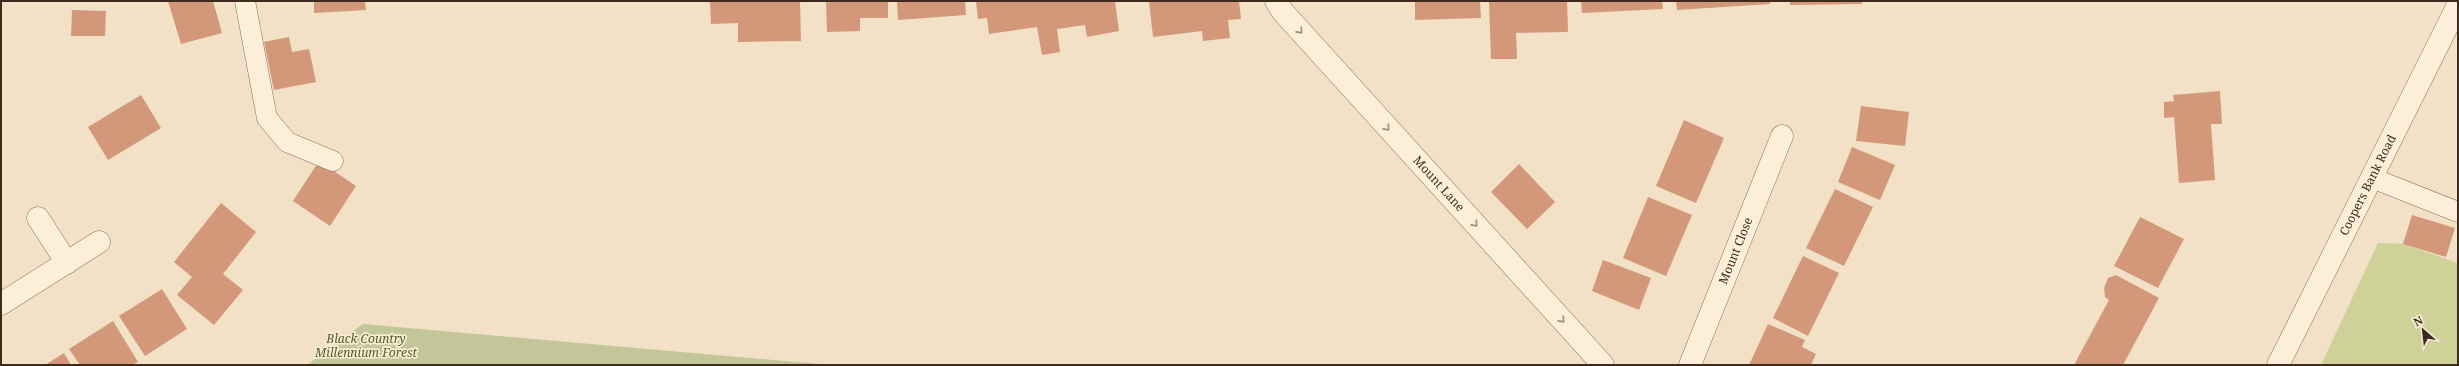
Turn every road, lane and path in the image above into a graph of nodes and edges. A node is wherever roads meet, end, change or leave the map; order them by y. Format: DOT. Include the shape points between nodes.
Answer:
graph roads {
  1 [pos="245,1"];
  2 [pos="1276,1"];
  3 [pos="2458,6"];
  4 [pos="1782,136"];
  5 [pos="333,161"];
  6 [pos="2372,178"];
  7 [pos="2458,212"];
  8 [pos="38,218"];
  9 [pos="99,242"];
  10 [pos="68,263"];
  11 [pos="1,304"];
  12 [pos="1603,365"];
  13 [pos="1690,365"];
  14 [pos="2278,365"];
  1 -- 5 [label="lane" via="267,118 287,142"];
  2 -- 12 [label="street, Mount Lane, one-way" via="1283,12"];
  3 -- 6 [label="street, Coopers Bank Road"];
  4 -- 13 [label="street, Mount Close"];
  6 -- 7 [label="lane"];
  6 -- 14 [label="street, Coopers Bank Road"];
  8 -- 10 [label="street"];
  9 -- 10 [label="street"];
  10 -- 11 [label="street"];
}
